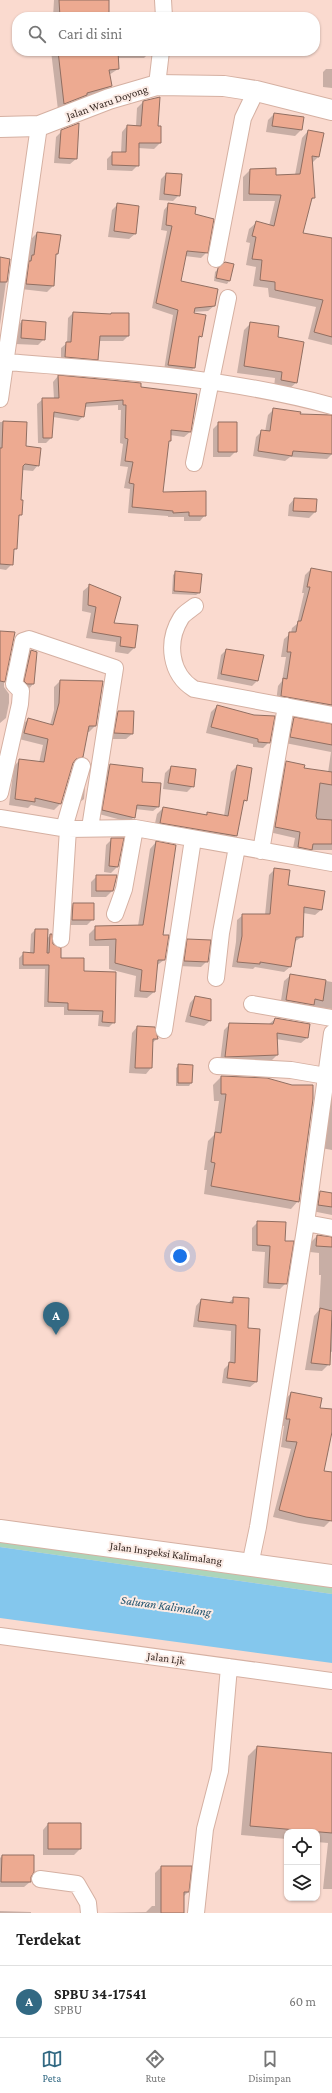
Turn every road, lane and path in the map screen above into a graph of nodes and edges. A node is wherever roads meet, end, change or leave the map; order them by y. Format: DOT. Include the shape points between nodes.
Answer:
graph roads {
  1 [pos="163,0"];
  2 [pos="164,12"];
  3 [pos="160,56"];
  4 [pos="157,85"];
  5 [pos="256,91"];
  6 [pos="332,110"];
  7 [pos="39,126"];
  8 [pos="0,127"];
  9 [pos="216,259"];
  10 [pos="228,298"];
  11 [pos="6,362"];
  12 [pos="210,383"];
  13 [pos="0,399"];
  14 [pos="332,406"];
  15 [pos="194,463"];
  16 [pos="195,606"];
  17 [pos="286,706"];
  18 [pos="332,715"];
  19 [pos="82,766"];
  20 [pos="0,793"];
  21 [pos="0,818"];
  22 [pos="90,828"];
  23 [pos="135,828"];
  24 [pos="66,829"];
  25 [pos="193,839"];
  26 [pos="237,847"];
  27 [pos="261,851"];
  28 [pos="332,863"];
  29 [pos="115,914"];
  30 [pos="61,938"];
  31 [pos="216,978"];
  32 [pos="252,1004"];
  33 [pos="332,1018"];
  34 [pos="164,1030"];
  35 [pos="332,1033"];
  36 [pos="217,1066"];
  37 [pos="326,1076"];
  38 [pos="306,1223"];
  39 [pos="332,1228"];
  40 [pos="0,1531"];
  41 [pos="250,1565"];
  42 [pos="332,1576"];
  43 [pos="0,1636"];
  44 [pos="229,1667"];
  45 [pos="332,1681"];
  46 [pos="40,1879"];
  47 [pos="89,1913"];
  48 [pos="196,1913"];
  1 -- 2 [label="street"];
  3 -- 4 [label="street"];
  4 -- 5 [label="street, Jalan Waru Doyong" via="224,86"];
  4 -- 7 [label="street, Jalan Waru Doyong" via="110,99"];
  5 -- 6 [label="street, Jalan Waru Doyong"];
  5 -- 9 [label="street" via="243,118"];
  7 -- 8 [label="street, Jalan Waru Doyong"];
  7 -- 11 [label="street"];
  10 -- 12 [label="street"];
  11 -- 12 [label="street" via="120,370"];
  11 -- 13 [label="street"];
  12 -- 14 [label="street" via="269,391"];
  12 -- 15 [label="street"];
  16 -- 17 [label="street" via="182,617 173,637 173,660 184,683 194,689"];
  17 -- 18 [label="street"];
  17 -- 27 [label="street"];
  19 -- 24 [label="street"];
  20 -- 22 [label="street" via="20,704 21,691 14,684 23,641 29,639 115,668"];
  21 -- 24 [label="street"];
  22 -- 23 [label="street"];
  22 -- 24 [label="street"];
  23 -- 25 [label="street"];
  23 -- 29 [label="street" via="124,888"];
  24 -- 30 [label="street"];
  25 -- 26 [label="street"];
  25 -- 34 [label="street"];
  26 -- 27 [label="street"];
  26 -- 31 [label="street" via="221,933"];
  27 -- 28 [label="street"];
  32 -- 33 [label="street"];
  35 -- 37 [label="street"];
  36 -- 37 [label="street" via="291,1070"];
  37 -- 38 [label="street"];
  38 -- 39 [label="street"];
  38 -- 41 [label="street"];
  40 -- 41 [label="main road, Jalan Inspeksi Kalimalang"];
  41 -- 42 [label="main road, Jalan Inspeksi Kalimalang"];
  43 -- 44 [label="street, Jalan Ljk"];
  44 -- 45 [label="street, Jalan Ljk"];
  44 -- 48 [label="street" via="220,1771 205,1829"];
  46 -- 47 [label="street" via="77,1884 88,1903"];
}
